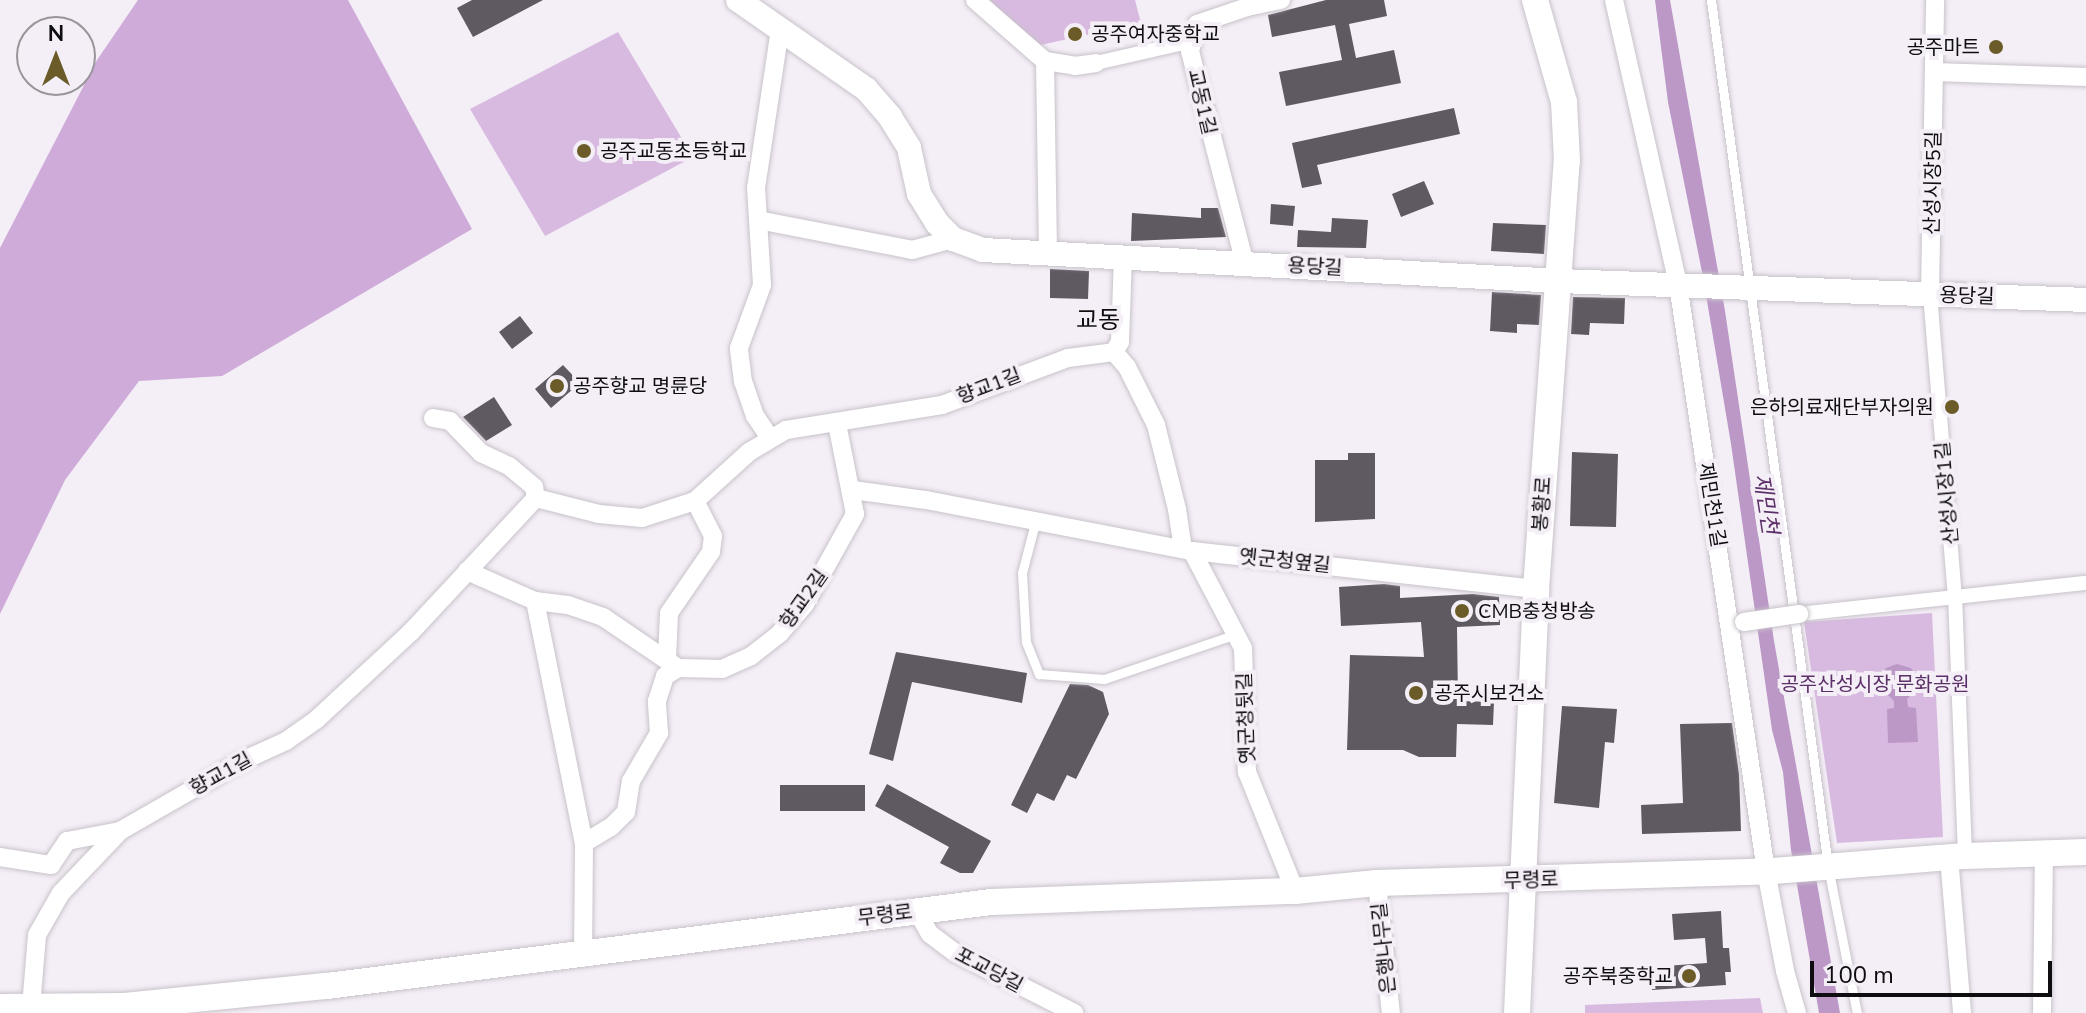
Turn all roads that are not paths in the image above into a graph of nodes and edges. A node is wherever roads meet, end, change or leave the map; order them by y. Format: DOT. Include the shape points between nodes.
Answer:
graph roads {
  1 [pos="738,0"];
  2 [pos="975,0"];
  3 [pos="1281,0"];
  4 [pos="1535,0"];
  5 [pos="1614,0"];
  6 [pos="1711,0"];
  7 [pos="1935,0"];
  8 [pos="1197,24"];
  9 [pos="780,29"];
  10 [pos="1045,61"];
  11 [pos="1096,63"];
  12 [pos="1935,72"];
  13 [pos="2086,77"];
  14 [pos="758,220"];
  15 [pos="953,239"];
  16 [pos="1048,253"];
  17 [pos="1123,257"];
  18 [pos="1245,264"];
  19 [pos="1559,281"];
  20 [pos="1678,284"];
  21 [pos="1752,287"];
  22 [pos="1930,294"];
  23 [pos="2086,300"];
  24 [pos="1114,352"];
  25 [pos="433,418"];
  26 [pos="837,424"];
  27 [pos="770,438"];
  28 [pos="853,490"];
  29 [pos="536,498"];
  30 [pos="695,501"];
  31 [pos="1035,523"];
  32 [pos="1187,550"];
  33 [pos="467,571"];
  34 [pos="2086,583"];
  35 [pos="1536,589"];
  36 [pos="1955,595"];
  37 [pos="535,601"];
  38 [pos="1799,614"];
  39 [pos="1737,623"];
  40 [pos="1233,635"];
  41 [pos="673,663"];
  42 [pos="120,831"];
  43 [pos="584,843"];
  44 [pos="2086,852"];
  45 [pos="2044,853"];
  46 [pos="0,857"];
  47 [pos="1957,857"];
  48 [pos="1824,868"];
  49 [pos="1770,871"];
  50 [pos="1523,881"];
  51 [pos="1377,883"];
  52 [pos="1295,891"];
  53 [pos="917,911"];
  54 [pos="583,954"];
  55 [pos="1785,971"];
  56 [pos="0,1007"];
  57 [pos="31,1007"];
  58 [pos="1074,1013"];
  59 [pos="1391,1013"];
  60 [pos="1517,1013"];
  61 [pos="1782,1013"];
  62 [pos="1797,1013"];
  63 [pos="1857,1013"];
  64 [pos="1962,1013"];
  65 [pos="2042,1013"];
  1 -- 9 [label="street"];
  2 -- 10 [label="street"];
  3 -- 8 [label="street"];
  4 -- 19 [label="main road, 봉황로" via="1564,102 1567,161"];
  5 -- 20 [label="street, 제민천1길"];
  6 -- 21 [label="lane"];
  7 -- 12 [label="street, 산성시장5길"];
  8 -- 11 [label="street" via="1183,43"];
  8 -- 18 [label="street, 교동1길" via="1190,51"];
  9 -- 14 [label="street" via="756,188"];
  9 -- 15 [label="street" via="866,89 890,117 909,148 919,194"];
  10 -- 11 [label="street"];
  10 -- 16 [label="street"];
  12 -- 13 [label="street"];
  12 -- 22 [label="street, 산성시장5길"];
  14 -- 15 [label="street" via="912,250"];
  14 -- 27 [label="street" via="762,285 739,348 743,382"];
  15 -- 16 [label="street, 용당길" via="983,250"];
  16 -- 17 [label="street, 용당길"];
  17 -- 18 [label="street, 용당길"];
  17 -- 24 [label="street" via="1120,342"];
  18 -- 19 [label="street, 용당길"];
  19 -- 20 [label="street, 용당길"];
  19 -- 35 [label="main road, 봉황로"];
  20 -- 21 [label="street, 용당길"];
  20 -- 39 [label="street, 제민천1길"];
  21 -- 22 [label="street, 용당길"];
  21 -- 48 [label="lane"];
  22 -- 23 [label="street, 용당길"];
  22 -- 36 [label="street, 산성시장1길"];
  24 -- 26 [label="street, 향교1길" via="1068,358 942,405"];
  24 -- 32 [label="street, 옛군청뒷길" via="1156,425"];
  25 -- 29 [label="street" via="450,421 481,453 509,466 534,487"];
  26 -- 27 [label="street, 향교1길" via="786,430"];
  26 -- 28 [label="street, 향교2길"];
  27 -- 30 [label="street, 향교1길"];
  28 -- 31 [label="street, 옛군청옆길"];
  28 -- 41 [label="street, 향교2길" via="855,514 805,604 780,633 751,656 722,669"];
  29 -- 30 [label="street, 향교1길" via="599,514 642,518"];
  29 -- 33 [label="street, 향교1길"];
  30 -- 41 [label="street" via="713,536 711,552 669,613"];
  31 -- 32 [label="street, 옛군청옆길"];
  31 -- 40 [label="lane" via="1022,573 1026,642 1039,674 1104,679"];
  32 -- 35 [label="street, 옛군청옆길"];
  32 -- 40 [label="street, 옛군청뒷길"];
  33 -- 37 [label="street"];
  33 -- 42 [label="street, 향교1길" via="410,633 317,719"];
  34 -- 36 [label="street"];
  35 -- 50 [label="main road, 봉황로"];
  36 -- 38 [label="street"];
  36 -- 47 [label="street, 산성시장1길"];
  37 -- 41 [label="street" via="603,617"];
  37 -- 43 [label="street"];
  38 -- 39 [label="street, bridge"];
  39 -- 49 [label="street, 제민천1길"];
  40 -- 52 [label="street, 옛군청뒷길" via="1243,648 1247,772"];
  41 -- 43 [label="street" via="657,701 659,733 631,781 626,812"];
  42 -- 46 [label="street" via="67,841 51,865"];
  42 -- 57 [label="street, 향교1길" via="61,893 37,935"];
  43 -- 54 [label="street"];
  44 -- 45 [label="main road"];
  45 -- 47 [label="main road"];
  45 -- 65 [label="street"];
  47 -- 48 [label="main road"];
  47 -- 64 [label="street"];
  48 -- 49 [label="main road, 무령로"];
  48 -- 63 [label="lane"];
  49 -- 50 [label="main road, 무령로"];
  49 -- 55 [label="street, 제민천1길"];
  50 -- 51 [label="main road, 무령로"];
  50 -- 60 [label="main road, 봉황로"];
  51 -- 52 [label="main road, 무령로"];
  51 -- 59 [label="street, 은행나무길"];
  52 -- 53 [label="main road, 무령로" via="991,902"];
  53 -- 54 [label="main road, 무령로"];
  53 -- 58 [label="street, 포교당길" via="930,934 954,952"];
  54 -- 57 [label="main road, 무령로" via="125,1006"];
  55 -- 61 [label="street"];
  55 -- 62 [label="street, 제민천1길"];
  56 -- 57 [label="main road, 무령로"];
}
